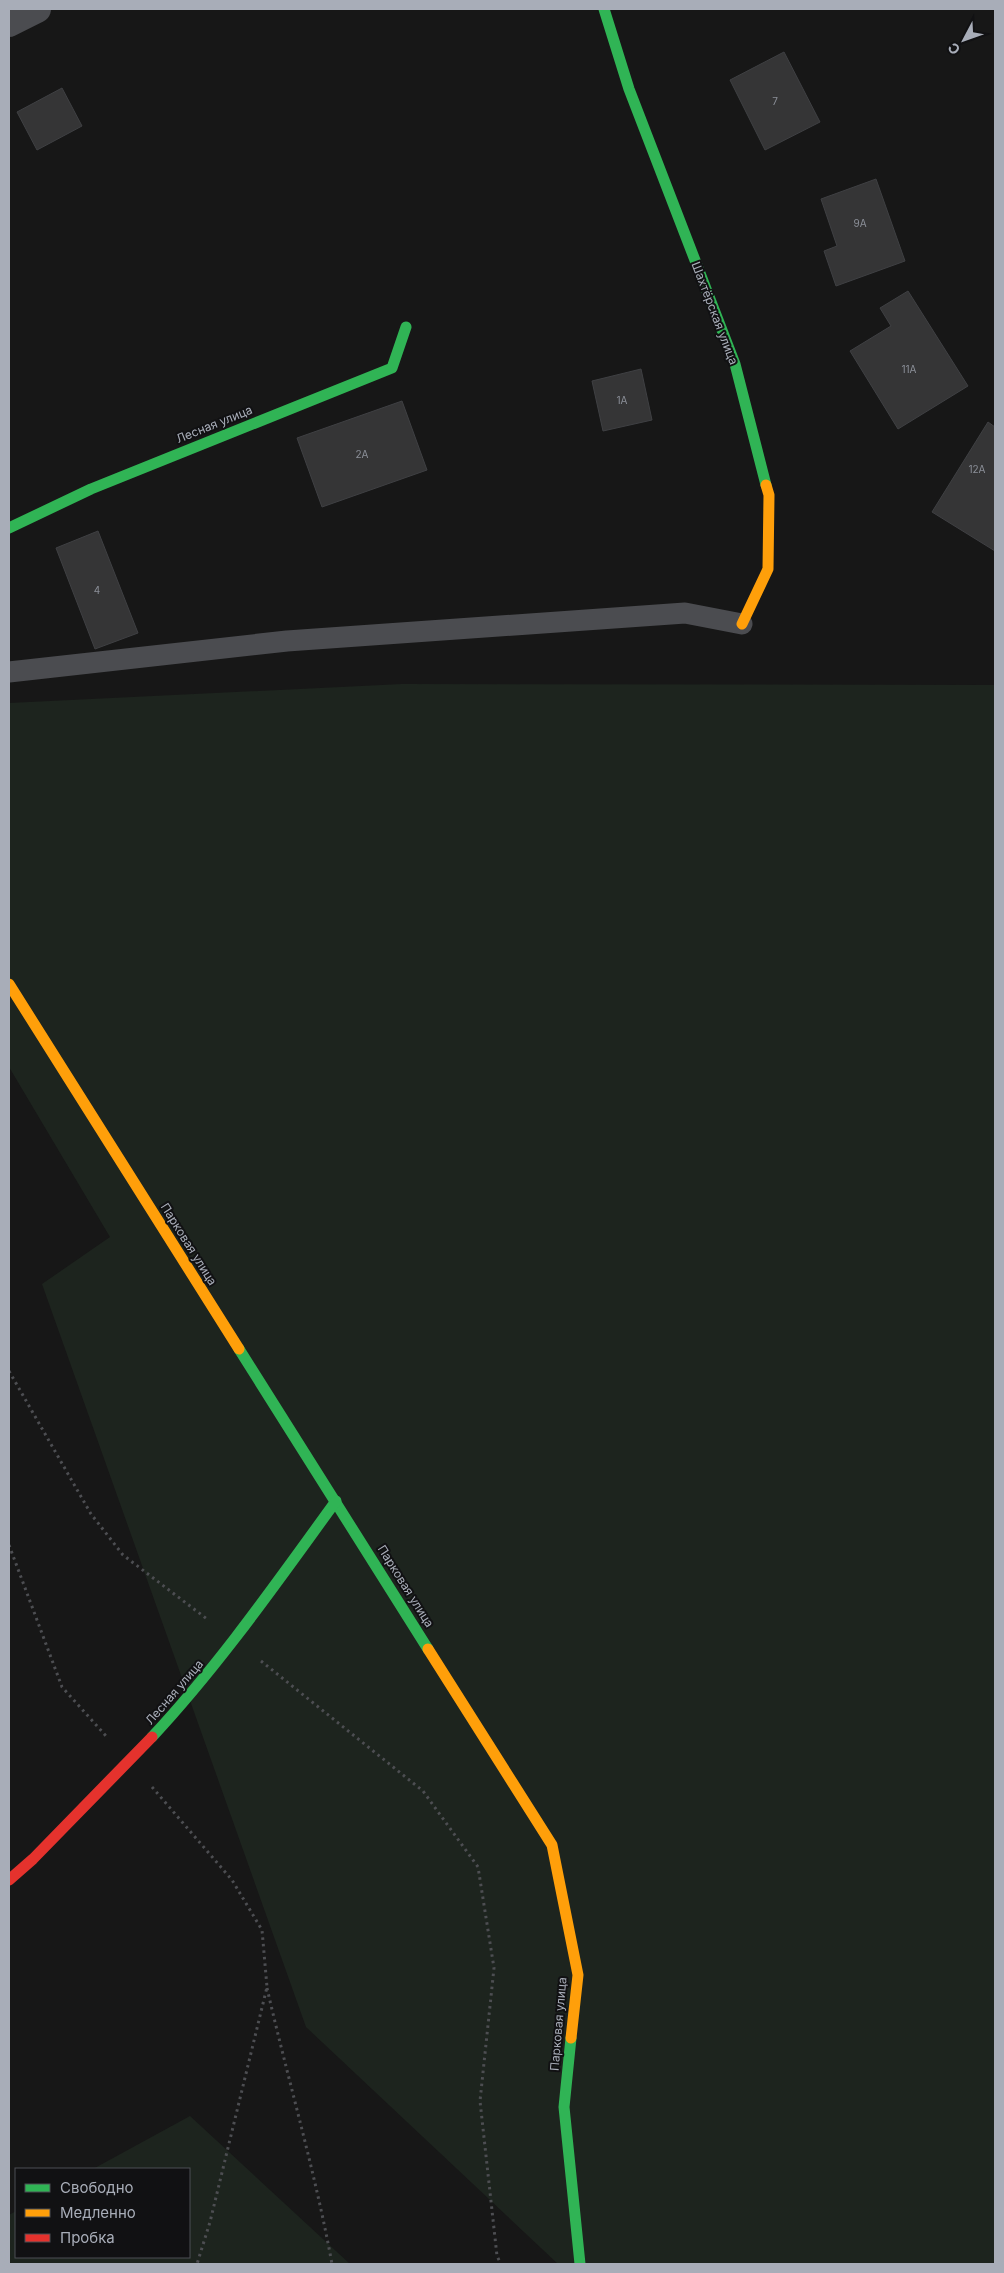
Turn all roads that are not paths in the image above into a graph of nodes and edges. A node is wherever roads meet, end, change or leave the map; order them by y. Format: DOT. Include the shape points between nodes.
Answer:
graph roads {
  1 [pos="37,9"];
  2 [pos="604,9"];
  3 [pos="9,23"];
  4 [pos="406,327"];
  5 [pos="9,528"];
  6 [pos="742,624"];
  7 [pos="9,672"];
  8 [pos="9,984"];
  9 [pos="336,1501"];
  10 [pos="9,1880"];
  11 [pos="580,2264"];
  1 -- 3 [label="street"];
  2 -- 6 [label="street, Шахтёрская улица" via="629,89 735,364 769,495 768,569"];
  4 -- 5 [label="street, Лесная улица" via="392,368 91,489"];
  6 -- 7 [label="lane" via="685,613 287,641"];
  8 -- 9 [label="street, Парковая улица"];
  9 -- 10 [label="street, Лесная улица" via="186,1701 33,1860"];
  9 -- 11 [label="street, Парковая улица" via="552,1844 578,1976 564,2107"];
}
